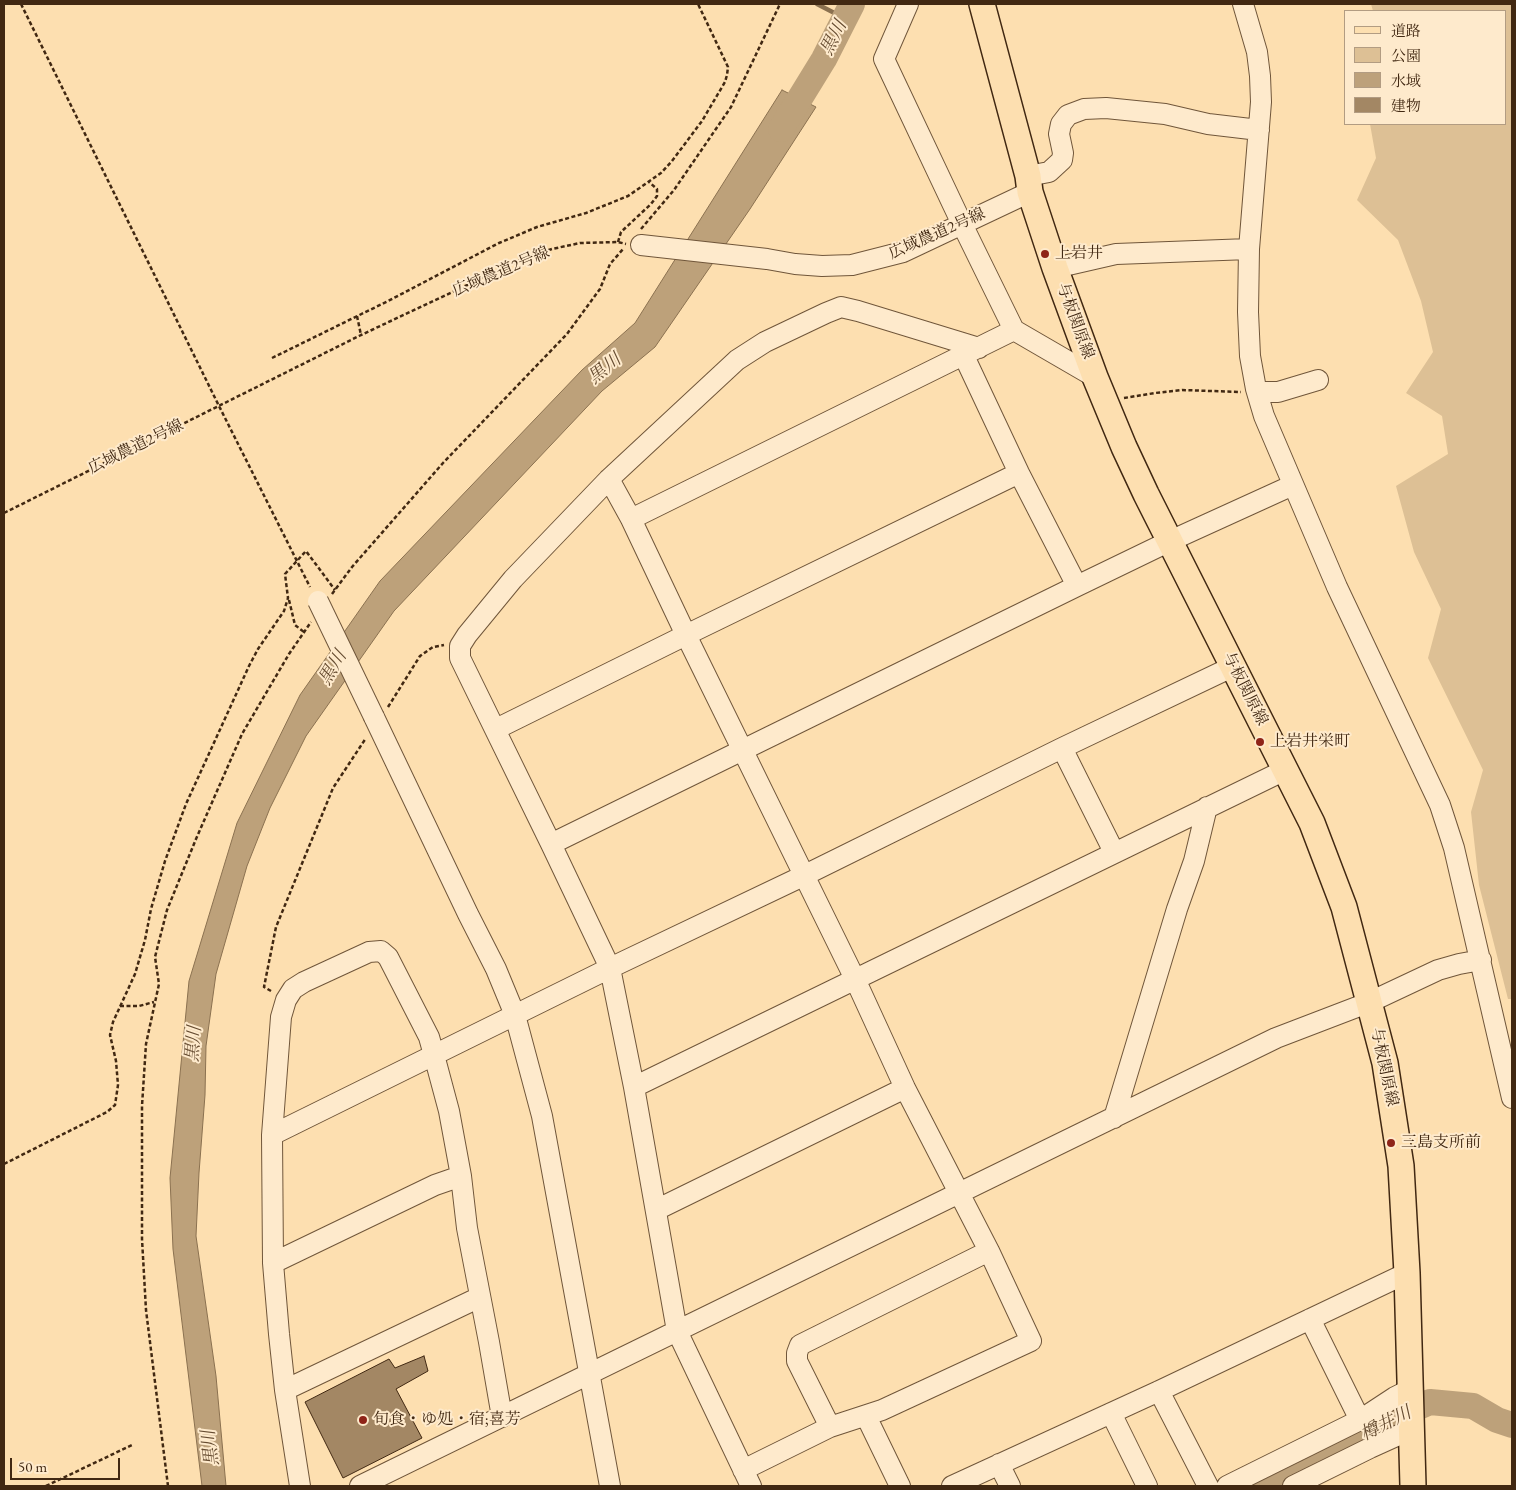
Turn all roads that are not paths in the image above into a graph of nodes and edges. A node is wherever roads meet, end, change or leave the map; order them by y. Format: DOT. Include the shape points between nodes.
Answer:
graph roads {
  1 [pos="908,4"];
  2 [pos="982,4"];
  3 [pos="1243,4"];
  4 [pos="1259,130"];
  5 [pos="1029,184"];
  6 [pos="962,224"];
  7 [pos="635,240"];
  8 [pos="1249,249"];
  9 [pos="1055,268"];
  10 [pos="1014,330"];
  11 [pos="971,352"];
  12 [pos="1095,376"];
  13 [pos="1318,380"];
  14 [pos="1257,392"];
  15 [pos="1019,473"];
  16 [pos="609,479"];
  17 [pos="1293,485"];
  18 [pos="631,519"];
  19 [pos="1170,541"];
  20 [pos="1077,586"];
  21 [pos="324,598"];
  22 [pos="686,635"];
  23 [pos="1234,666"];
  24 [pos="496,730"];
  25 [pos="1062,748"];
  26 [pos="743,751"];
  27 [pos="1285,770"];
  28 [pos="1207,807"];
  29 [pos="551,844"];
  30 [pos="1114,852"];
  31 [pos="803,876"];
  32 [pos="1481,960"];
  33 [pos="610,968"];
  34 [pos="854,980"];
  35 [pos="1370,1002"];
  36 [pos="515,1015"];
  37 [pos="434,1054"];
  38 [pos="634,1086"];
  39 [pos="905,1088"];
  40 [pos="1512,1098"];
  41 [pos="1114,1118"];
  42 [pos="272,1135"];
  43 [pos="461,1176"];
  44 [pos="959,1194"];
  45 [pos="656,1210"];
  46 [pos="989,1251"];
  47 [pos="273,1263"];
  48 [pos="1407,1273"];
  49 [pos="480,1296"];
  50 [pos="1310,1319"];
  51 [pos="677,1332"];
  52 [pos="589,1374"];
  53 [pos="1411,1389"];
  54 [pos="285,1390"];
  55 [pos="1159,1390"];
  56 [pos="1111,1413"];
  57 [pos="866,1416"];
  58 [pos="502,1417"];
  59 [pos="1360,1420"];
  60 [pos="830,1427"];
  61 [pos="1412,1429"];
  62 [pos="999,1464"];
  63 [pos="747,1478"];
  64 [pos="300,1486"];
  65 [pos="360,1486"];
  66 [pos="610,1486"];
  67 [pos="900,1486"];
  68 [pos="952,1486"];
  69 [pos="1010,1486"];
  70 [pos="1147,1486"];
  71 [pos="1208,1486"];
  72 [pos="1227,1486"];
  73 [pos="1293,1486"];
  74 [pos="1414,1486"];
  1 -- 6 [label="street" via="884,59"];
  2 -- 5 [label="main road, 与板関原線"];
  3 -- 4 [label="street" via="1257,52 1261,102"];
  4 -- 5 [label="street, 広域農道2号線" via="1208,124 1165,114 1084,109 1068,115 1061,124 1062,160"];
  4 -- 8 [label="street"];
  5 -- 6 [label="street, 広域農道2号線"];
  5 -- 9 [label="main road, 与板関原線"];
  6 -- 7 [label="street, 広域農道2号線" via="904,252 852,265 795,264"];
  6 -- 10 [label="street"];
  8 -- 9 [label="street" via="1116,254"];
  8 -- 14 [label="street" via="1250,356"];
  9 -- 12 [label="main road, 与板関原線"];
  10 -- 11 [label="street"];
  10 -- 12 [label="street"];
  11 -- 15 [label="street"];
  11 -- 16 [label="street" via="841,307 765,342 737,360"];
  11 -- 18 [label="street"];
  12 -- 19 [label="main road, 与板関原線" via="1124,448"];
  13 -- 14 [label="street" via="1278,392"];
  14 -- 17 [label="street"];
  15 -- 20 [label="street"];
  15 -- 22 [label="street"];
  16 -- 18 [label="street"];
  16 -- 24 [label="street" via="513,579 466,634 460,646 460,658"];
  17 -- 19 [label="street"];
  17 -- 32 [label="street" via="1440,805 1454,848"];
  18 -- 22 [label="street"];
  19 -- 20 [label="street"];
  19 -- 23 [label="main road, 与板関原線"];
  20 -- 26 [label="street"];
  21 -- 36 [label="street, bridge" via="376,720"];
  22 -- 24 [label="street"];
  22 -- 26 [label="street"];
  23 -- 25 [label="street"];
  23 -- 27 [label="main road, 与板関原線"];
  24 -- 29 [label="street"];
  25 -- 30 [label="street"];
  25 -- 31 [label="street"];
  26 -- 29 [label="street"];
  26 -- 31 [label="street"];
  27 -- 28 [label="street"];
  27 -- 35 [label="main road, 与板関原線" via="1312,823 1336,883"];
  28 -- 30 [label="street"];
  28 -- 41 [label="street" via="1194,861"];
  29 -- 33 [label="street"];
  30 -- 34 [label="street"];
  31 -- 33 [label="street"];
  31 -- 34 [label="street"];
  32 -- 35 [label="street" via="1438,970"];
  32 -- 40 [label="street"];
  33 -- 36 [label="street"];
  33 -- 38 [label="street"];
  34 -- 38 [label="street"];
  34 -- 39 [label="street"];
  35 -- 41 [label="street" via="1276,1038"];
  35 -- 48 [label="main road, 与板関原線" via="1386,1063 1395,1122"];
  36 -- 37 [label="street"];
  36 -- 52 [label="street" via="542,1116"];
  37 -- 42 [label="street"];
  37 -- 42 [label="street" via="429,1037 396,971 381,951 369,952 304,982 293,989 281,1017"];
  37 -- 43 [label="street"];
  38 -- 45 [label="street"];
  39 -- 44 [label="street"];
  39 -- 45 [label="street"];
  41 -- 44 [label="street"];
  42 -- 47 [label="street"];
  43 -- 47 [label="street" via="436,1184"];
  43 -- 49 [label="street"];
  44 -- 46 [label="street"];
  44 -- 51 [label="street"];
  45 -- 51 [label="street"];
  46 -- 57 [label="street" via="1031,1341"];
  46 -- 60 [label="street" via="800,1345 797,1361"];
  47 -- 54 [label="street"];
  48 -- 50 [label="street"];
  48 -- 53 [label="main road, 与板関原線"];
  49 -- 54 [label="street"];
  49 -- 58 [label="street"];
  50 -- 55 [label="street"];
  50 -- 59 [label="street"];
  51 -- 52 [label="street"];
  51 -- 63 [label="street"];
  52 -- 58 [label="street"];
  52 -- 66 [label="street"];
  53 -- 59 [label="street"];
  53 -- 61 [label="main road, 与板関原線"];
  54 -- 64 [label="street"];
  55 -- 56 [label="street"];
  55 -- 71 [label="street"];
  56 -- 62 [label="street"];
  56 -- 70 [label="street"];
  57 -- 60 [label="street"];
  57 -- 67 [label="street"];
  58 -- 65 [label="street"];
  59 -- 72 [label="street"];
  60 -- 63 [label="street"];
  61 -- 73 [label="street"];
  61 -- 74 [label="main road, 与板関原線"];
  62 -- 68 [label="street"];
  62 -- 69 [label="street"];
}
